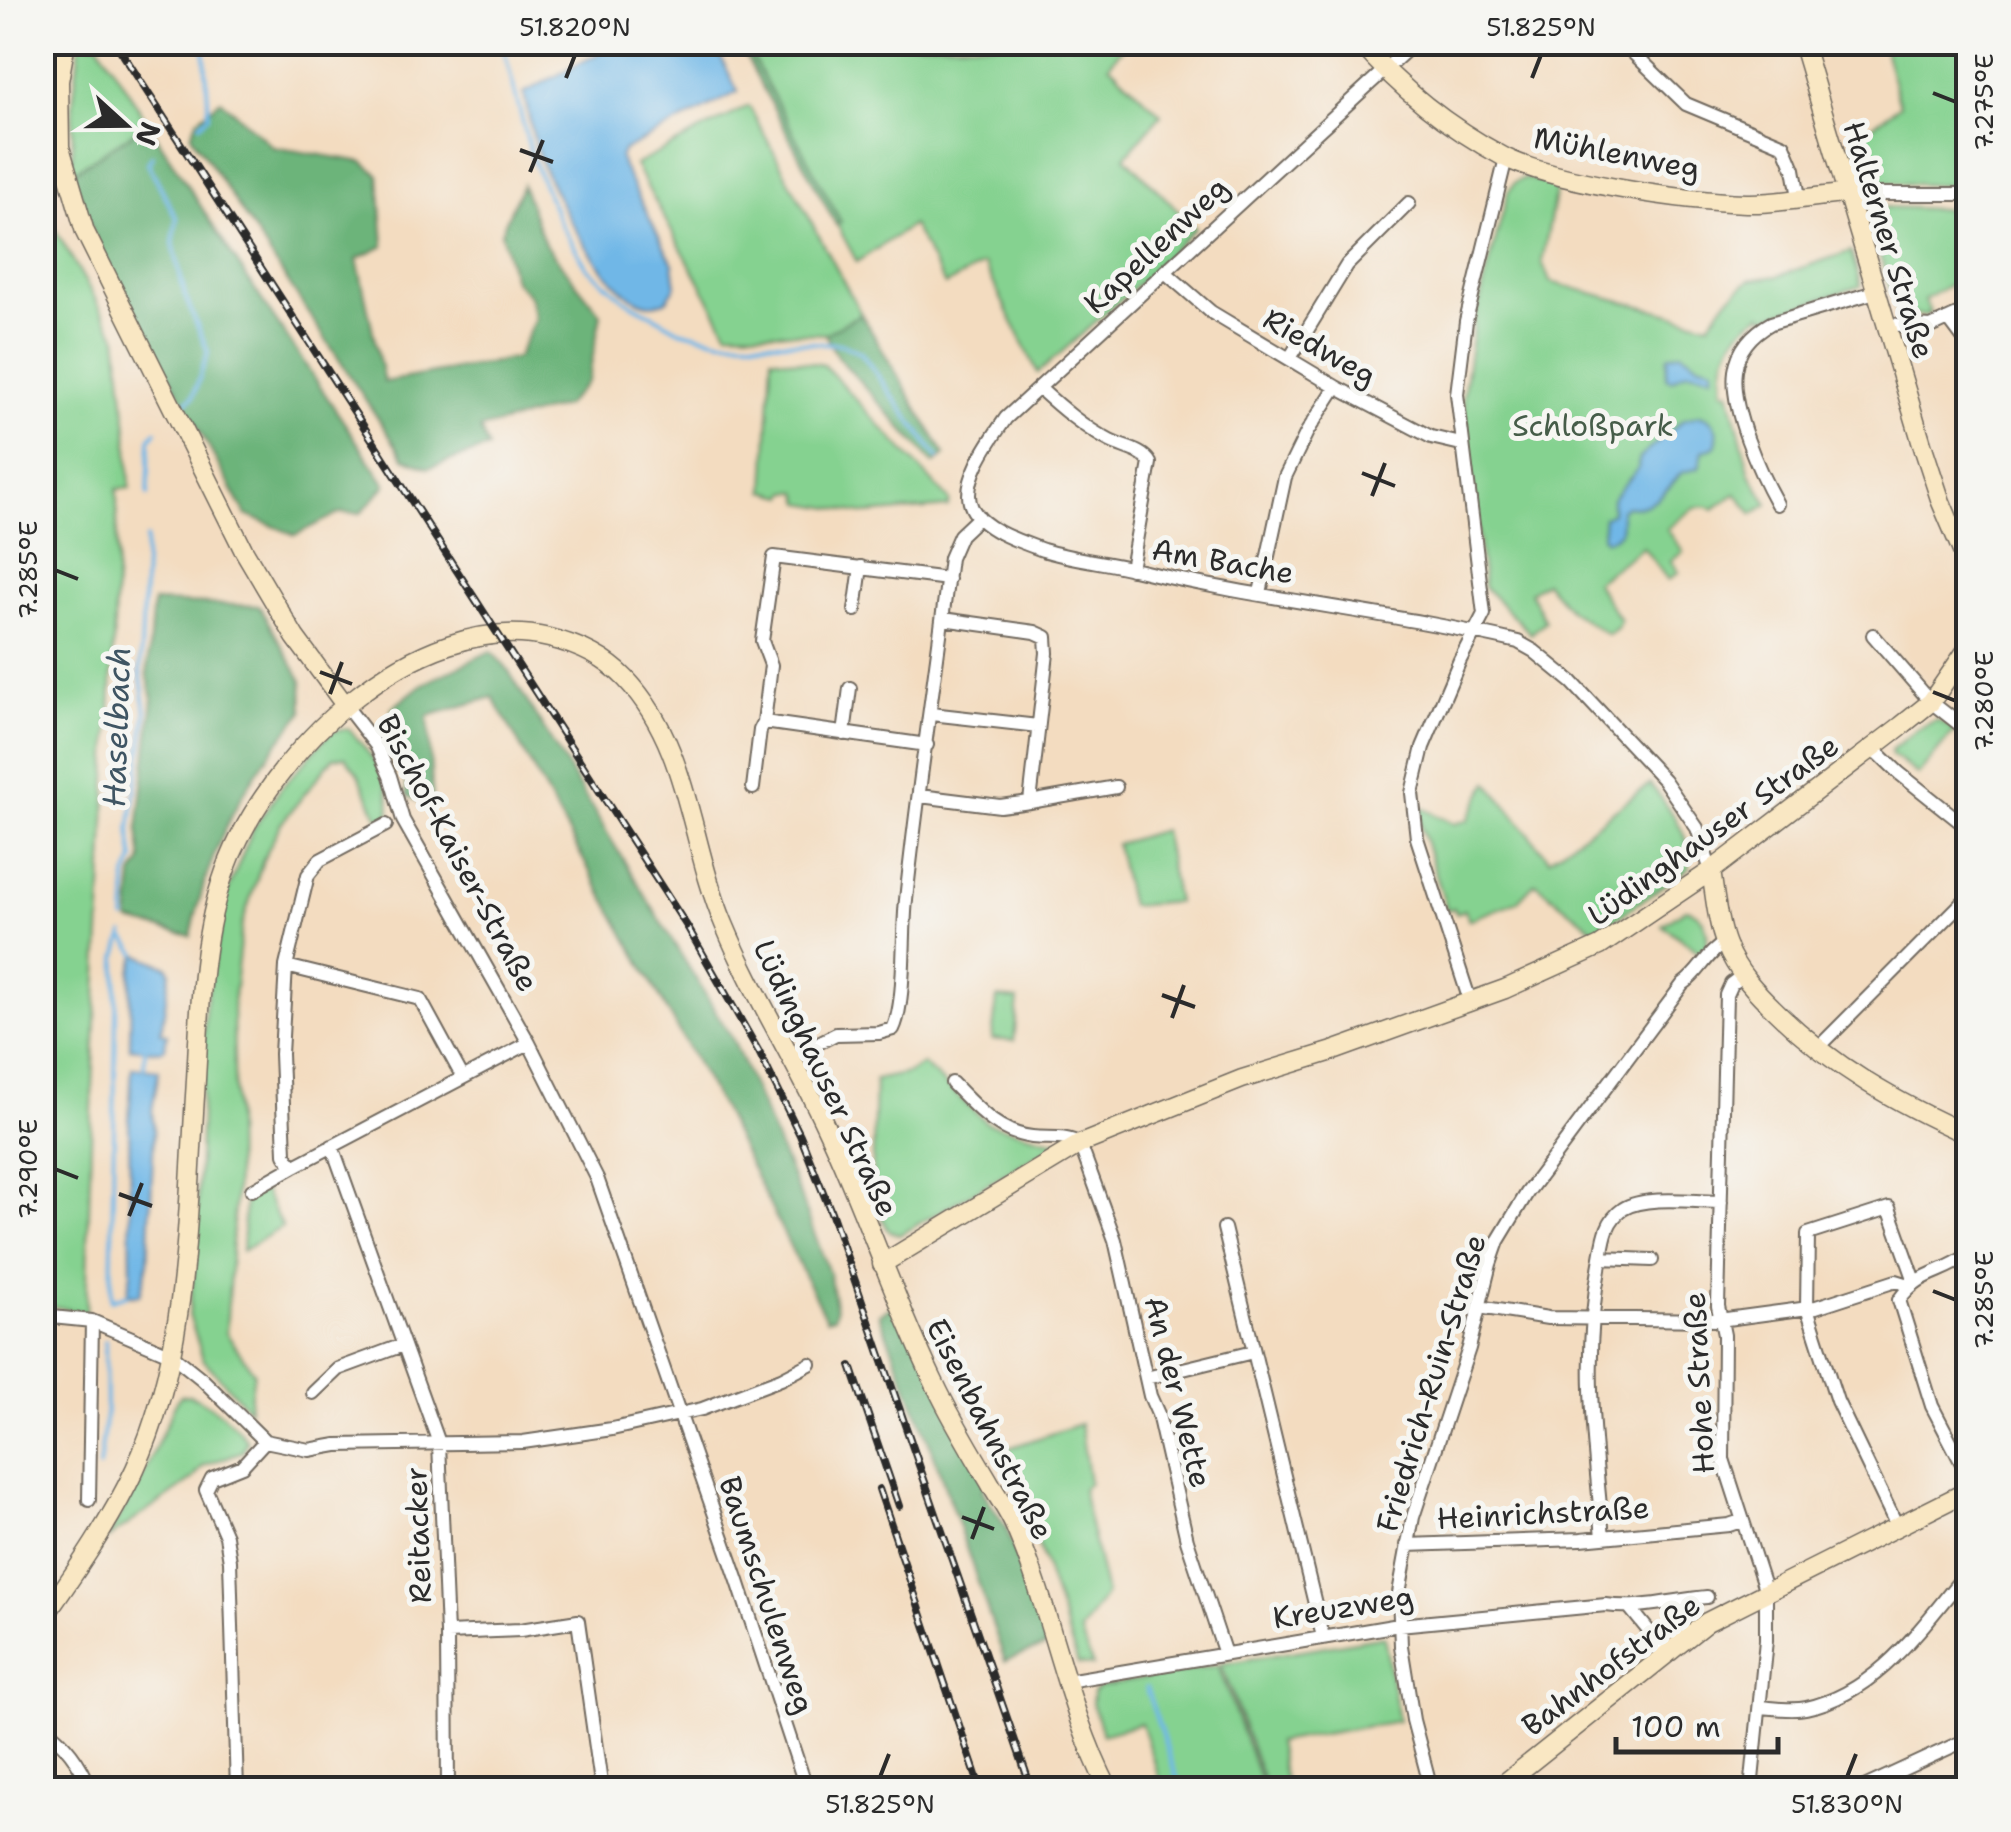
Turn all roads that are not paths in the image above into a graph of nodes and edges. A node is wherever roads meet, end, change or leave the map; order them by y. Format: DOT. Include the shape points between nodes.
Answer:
graph roads {
  1 [pos="1360,42"];
  2 [pos="1415,42"];
  3 [pos="1622,42"];
  4 [pos="1802,42"];
  5 [pos="64,50"];
  6 [pos="42,52"];
  7 [pos="1383,70"];
  8 [pos="1506,158"];
  9 [pos="1846,194"];
  10 [pos="1968,194"];
  11 [pos="1799,197"];
  12 [pos="1410,203"];
  13 [pos="1165,272"];
  14 [pos="1875,292"];
  15 [pos="1968,310"];
  16 [pos="1950,321"];
  17 [pos="1886,324"];
  18 [pos="1968,346"];
  19 [pos="1290,358"];
  20 [pos="1336,387"];
  21 [pos="1039,388"];
  22 [pos="1461,444"];
  23 [pos="1777,504"];
  24 [pos="976,512"];
  25 [pos="1968,565"];
  26 [pos="861,567"];
  27 [pos="1131,569"];
  28 [pos="948,579"];
  29 [pos="1260,593"];
  30 [pos="855,610"];
  31 [pos="943,619"];
  32 [pos="1478,632"];
  33 [pos="1872,635"];
  34 [pos="1968,648"];
  35 [pos="850,688"];
  36 [pos="1931,702"];
  37 [pos="344,705"];
  38 [pos="931,714"];
  39 [pos="764,722"];
  40 [pos="1038,726"];
  41 [pos="1968,731"];
  42 [pos="844,734"];
  43 [pos="927,746"];
  44 [pos="1874,748"];
  45 [pos="1116,787"];
  46 [pos="753,788"];
  47 [pos="920,796"];
  48 [pos="1030,802"];
  49 [pos="386,825"];
  50 [pos="1968,828"];
  51 [pos="1711,870"];
  52 [pos="1968,897"];
  53 [pos="1725,943"];
  54 [pos="286,966"];
  55 [pos="1743,975"];
  56 [pos="1470,1001"];
  57 [pos="529,1043"];
  58 [pos="1816,1049"];
  59 [pos="791,1057"];
  60 [pos="462,1076"];
  61 [pos="952,1083"];
  62 [pos="1968,1135"];
  63 [pos="1080,1144"];
  64 [pos="332,1146"];
  65 [pos="293,1167"];
  66 [pos="252,1190"];
  67 [pos="1721,1202"];
  68 [pos="1224,1228"];
  69 [pos="1968,1255"];
  70 [pos="1601,1258"];
  71 [pos="1652,1260"];
  72 [pos="882,1264"];
  73 [pos="1912,1283"];
  74 [pos="1479,1307"];
  75 [pos="1807,1308"];
  76 [pos="42,1316"];
  77 [pos="1590,1319"];
  78 [pos="1720,1320"];
  79 [pos="92,1321"];
  80 [pos="403,1345"];
  81 [pos="1253,1352"];
  82 [pos="172,1356"];
  83 [pos="810,1364"];
  84 [pos="1146,1378"];
  85 [pos="312,1394"];
  86 [pos="680,1416"];
  87 [pos="265,1440"];
  88 [pos="439,1443"];
  89 [pos="1968,1474"];
  90 [pos="1968,1491"];
  91 [pos="88,1500"];
  92 [pos="1740,1521"];
  93 [pos="1898,1528"];
  94 [pos="1603,1537"];
  95 [pos="1407,1545"];
  96 [pos="1968,1571"];
  97 [pos="1766,1592"];
  98 [pos="1707,1598"];
  99 [pos="1630,1608"];
  100 [pos="44,1617"];
  101 [pos="1399,1624"];
  102 [pos="447,1633"];
  103 [pos="1322,1637"];
  104 [pos="1666,1652"];
  105 [pos="1225,1654"];
  106 [pos="1067,1681"];
  107 [pos="1760,1707"];
  108 [pos="42,1726"];
  109 [pos="1968,1739"];
  110 [pos="91,1790"];
  111 [pos="237,1790"];
  112 [pos="448,1790"];
  113 [pos="602,1790"];
  114 [pos="807,1790"];
  115 [pos="1109,1790"];
  116 [pos="1434,1790"];
  117 [pos="1496,1790"];
  118 [pos="1750,1790"];
  119 [pos="1858,1790"];
  1 -- 7 [label="street, Mühlenweg"];
  2 -- 7 [label="street, Kapellenweg"];
  3 -- 11 [label="street" via="1686,104 1784,145"];
  4 -- 9 [label="street, Halterner Straße"];
  5 -- 6 [label="street"];
  5 -- 37 [label="street, Bischof-Kaiser-Straße" via="60,148 84,232 244,549"];
  7 -- 8 [label="street, Mühlenweg" via="1440,117"];
  7 -- 13 [label="street, Kapellenweg"];
  8 -- 11 [label="street, Mühlenweg" via="1610,186 1676,195 1748,203"];
  8 -- 22 [label="street" via="1466,321 1457,394"];
  9 -- 10 [label="street"];
  9 -- 11 [label="street, Mühlenweg"];
  9 -- 14 [label="street, Halterner Straße"];
  12 -- 19 [label="street" via="1347,266"];
  13 -- 19 [label="street, Riedweg" via="1211,312"];
  13 -- 21 [label="street, Kapellenweg"];
  14 -- 17 [label="street, Halterner Straße"];
  14 -- 23 [label="street" via="1771,322 1740,354 1738,403"];
  15 -- 16 [label="street"];
  16 -- 17 [label="street" via="1931,328"];
  16 -- 18 [label="street"];
  17 -- 25 [label="street, Halterner Straße" via="1941,502"];
  19 -- 20 [label="street, Riedweg"];
  20 -- 22 [label="street, Riedweg" via="1430,436"];
  20 -- 29 [label="street" via="1285,477"];
  21 -- 24 [label="street, Kapellenweg" via="985,448 969,488"];
  21 -- 27 [label="street" via="1073,418 1146,456 1150,464"];
  22 -- 32 [label="street" via="1484,614"];
  24 -- 27 [label="street, Am Bache" via="1005,534 1045,550"];
  24 -- 28 [label="street, Kapellenweg" via="950,558"];
  26 -- 28 [label="street"];
  26 -- 30 [label="street"];
  26 -- 39 [label="street" via="774,557 762,641 771,665"];
  27 -- 29 [label="street, Am Bache"];
  28 -- 31 [label="street, Kapellenweg"];
  29 -- 32 [label="street, Am Bache"];
  31 -- 38 [label="street, Kapellenweg"];
  31 -- 40 [label="street" via="1046,637"];
  32 -- 51 [label="street, Am Bache" via="1534,650 1572,682 1676,794"];
  32 -- 56 [label="street" via="1424,747 1412,793 1416,838"];
  33 -- 36 [label="street"];
  34 -- 36 [label="street, Lüdinghauser Straße"];
  35 -- 42 [label="street"];
  36 -- 41 [label="street"];
  36 -- 44 [label="street, Lüdinghauser Straße"];
  37 -- 57 [label="street, Bischof-Kaiser-Straße" via="376,745 402,820"];
  37 -- 59 [label="street, Lüdinghauser Straße" via="399,665 481,634 531,634 586,649 608,663 660,726 721,917"];
  37 -- 82 [label="street, Lüdinghauser Straße" via="252,811 210,926"];
  38 -- 40 [label="street"];
  38 -- 43 [label="street, Kapellenweg"];
  39 -- 42 [label="street"];
  39 -- 46 [label="street"];
  40 -- 48 [label="street"];
  42 -- 43 [label="street"];
  43 -- 47 [label="street, Kapellenweg"];
  44 -- 50 [label="street"];
  44 -- 51 [label="street, Lüdinghauser Straße"];
  45 -- 48 [label="street"];
  47 -- 48 [label="street" via="1000,806"];
  47 -- 59 [label="street, Kapellenweg" via="894,1029 836,1034"];
  49 -- 54 [label="street" via="310,869"];
  51 -- 53 [label="street"];
  51 -- 56 [label="street, Lüdinghauser Straße" via="1600,946"];
  52 -- 58 [label="street"];
  53 -- 55 [label="street"];
  53 -- 74 [label="street, Friedrich-Ruin-Straße" via="1683,984 1527,1193 1494,1250"];
  54 -- 60 [label="street" via="420,1000"];
  54 -- 65 [label="street" via="282,1107"];
  55 -- 58 [label="street"];
  55 -- 67 [label="street, Hohe Straße" via="1726,995"];
  56 -- 63 [label="street, Lüdinghauser Straße" via="1242,1079"];
  57 -- 60 [label="street"];
  57 -- 86 [label="street, Bischof-Kaiser-Straße" via="597,1178"];
  58 -- 62 [label="street" via="1880,1091"];
  59 -- 72 [label="street, Lüdinghauser Straße"];
  60 -- 64 [label="street"];
  61 -- 63 [label="street" via="1006,1131"];
  63 -- 72 [label="street, Lüdinghauser Straße"];
  63 -- 84 [label="street, An der Wette" via="1115,1240"];
  64 -- 65 [label="street"];
  64 -- 80 [label="street, Reitacker"];
  65 -- 66 [label="street"];
  67 -- 70 [label="street" via="1629,1206 1610,1222"];
  67 -- 78 [label="street, Hohe Straße"];
  68 -- 81 [label="street"];
  69 -- 73 [label="street"];
  70 -- 71 [label="street"];
  70 -- 77 [label="street"];
  72 -- 106 [label="street, Eisenbahnstraße" via="948,1410 1014,1524"];
  73 -- 75 [label="street" via="1896,1281"];
  73 -- 75 [label="street" via="1889,1208 1808,1234"];
  73 -- 89 [label="street" via="1899,1300 1932,1406"];
  74 -- 77 [label="street"];
  74 -- 95 [label="street, Friedrich-Ruin-Straße"];
  75 -- 78 [label="street"];
  75 -- 93 [label="street" via="1837,1401"];
  76 -- 79 [label="street"];
  77 -- 78 [label="street"];
  77 -- 94 [label="street" via="1589,1387"];
  78 -- 92 [label="street, Hohe Straße" via="1723,1459"];
  79 -- 82 [label="street"];
  79 -- 91 [label="street"];
  80 -- 85 [label="street" via="338,1369"];
  80 -- 88 [label="street, Reitacker"];
  81 -- 84 [label="street"];
  81 -- 103 [label="street"];
  82 -- 87 [label="street"];
  82 -- 100 [label="street, Lüdinghauser Straße" via="135,1470"];
  83 -- 86 [label="street"];
  84 -- 105 [label="street, An der Wette" via="1187,1540"];
  86 -- 88 [label="street" via="522,1442"];
  86 -- 114 [label="street, Baumschulenweg"];
  87 -- 88 [label="street" via="310,1450"];
  87 -- 111 [label="street" via="242,1466 212,1478 206,1490 230,1560"];
  88 -- 102 [label="street, Reitacker"];
  90 -- 93 [label="street"];
  92 -- 94 [label="street, Heinrichstraße"];
  92 -- 97 [label="street, Hohe Straße"];
  93 -- 97 [label="street"];
  94 -- 95 [label="street, Heinrichstraße"];
  95 -- 101 [label="street, Friedrich-Ruin-Straße"];
  96 -- 107 [label="street" via="1894,1659 1846,1694 1804,1709"];
  97 -- 104 [label="street, Bahnhofstraße" via="1706,1622"];
  97 -- 107 [label="street, Hohe Straße"];
  98 -- 99 [label="street, Kreuzweg"];
  99 -- 101 [label="street, Kreuzweg"];
  99 -- 104 [label="street"];
  101 -- 103 [label="street, Kreuzweg"];
  101 -- 116 [label="street, Friedrich-Ruin-Straße" via="1415,1729"];
  102 -- 112 [label="street, Reitacker"];
  102 -- 113 [label="street" via="578,1621"];
  103 -- 105 [label="street, Kreuzweg"];
  104 -- 117 [label="street, Bahnhofstraße"];
  105 -- 106 [label="street, Kreuzweg"];
  106 -- 115 [label="street, Eisenbahnstraße"];
  107 -- 118 [label="street, Hohe Straße"];
  108 -- 110 [label="street" via="72,1755"];
  109 -- 119 [label="street"];
}
